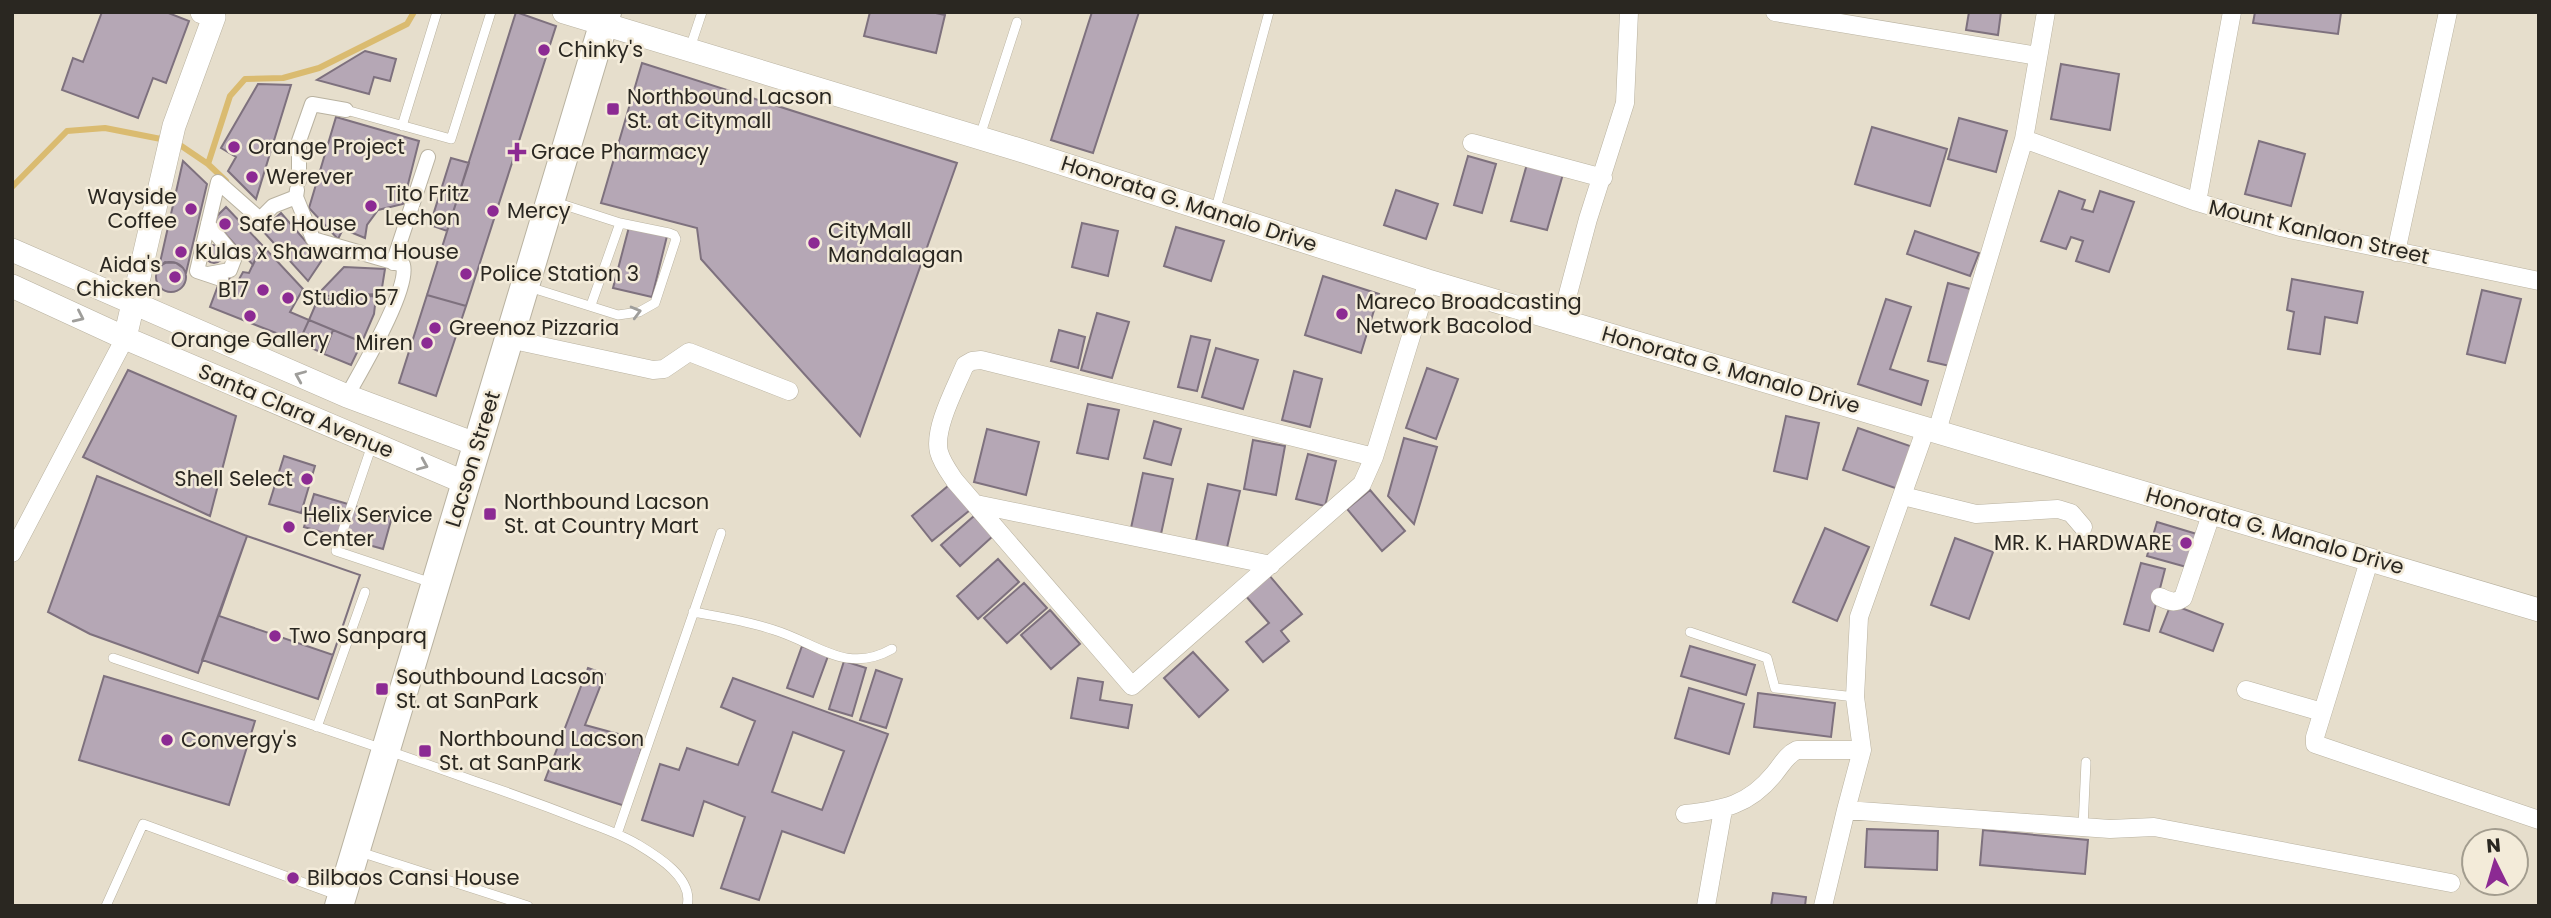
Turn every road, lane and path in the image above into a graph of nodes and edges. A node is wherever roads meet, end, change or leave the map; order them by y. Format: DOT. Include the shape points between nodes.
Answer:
graph roads {
  1 [pos="437,12"];
  2 [pos="491,12"];
  3 [pos="564,12"];
  4 [pos="702,12"];
  5 [pos="1269,12"];
  6 [pos="1629,12"];
  7 [pos="1775,12"];
  8 [pos="2046,12"];
  9 [pos="2232,12"];
  10 [pos="2448,12"];
  11 [pos="211,14"];
  12 [pos="605,18"];
  13 [pos="1017,22"];
  14 [pos="690,51"];
  15 [pos="2038,56"];
  16 [pos="346,110"];
  17 [pos="402,126"];
  18 [pos="979,138"];
  19 [pos="2024,139"];
  20 [pos="1472,143"];
  21 [pos="428,157"];
  22 [pos="1603,178"];
  23 [pos="297,189"];
  24 [pos="551,201"];
  25 [pos="2197,202"];
  26 [pos="1215,212"];
  27 [pos="208,223"];
  28 [pos="620,223"];
  29 [pos="12,250"];
  30 [pos="2396,252"];
  31 [pos="393,263"];
  32 [pos="1428,281"];
  33 [pos="2539,281"];
  34 [pos="524,285"];
  35 [pos="15,287"];
  36 [pos="132,304"];
  37 [pos="591,306"];
  38 [pos="1561,320"];
  39 [pos="125,338"];
  40 [pos="509,339"];
  41 [pos="789,391"];
  42 [pos="347,396"];
  43 [pos="1932,430"];
  44 [pos="372,443"];
  45 [pos="478,445"];
  46 [pos="1374,457"];
  47 [pos="466,483"];
  48 [pos="1903,496"];
  49 [pos="976,504"];
  50 [pos="2212,512"];
  51 [pos="2083,527"];
  52 [pos="721,533"];
  53 [pos="12,553"];
  54 [pos="2370,558"];
  55 [pos="1271,565"];
  56 [pos="436,584"];
  57 [pos="365,592"];
  58 [pos="2160,597"];
  59 [pos="2539,610"];
  60 [pos="693,611"];
  61 [pos="1690,632"];
  62 [pos="892,649"];
  63 [pos="113,659"];
  64 [pos="2246,690"];
  65 [pos="1855,697"];
  66 [pos="2322,712"];
  67 [pos="317,727"];
  68 [pos="386,749"];
  69 [pos="1862,750"];
  70 [pos="2086,762"];
  71 [pos="1723,810"];
  72 [pos="1846,810"];
  73 [pos="1685,814"];
  74 [pos="2539,820"];
  75 [pos="2083,827"];
  76 [pos="617,834"];
  77 [pos="355,850"];
  78 [pos="2451,883"];
  79 [pos="340,901"];
  80 [pos="106,906"];
  81 [pos="528,906"];
  82 [pos="687,906"];
  83 [pos="1706,906"];
  84 [pos="1823,906"];
  1 -- 17 [label="lane"];
  2 -- 17 [label="lane" via="451,139"];
  3 -- 12 [label="street, Honorata G. Manalo Drive"];
  4 -- 14 [label="lane"];
  5 -- 26 [label="lane"];
  6 -- 22 [label="street" via="1625,103"];
  7 -- 15 [label="street"];
  8 -- 15 [label="street"];
  9 -- 25 [label="street"];
  10 -- 30 [label="street"];
  11 -- 36 [label="street" via="174,126"];
  12 -- 14 [label="street, Honorata G. Manalo Drive"];
  12 -- 24 [label="main road, Lacson Street"];
  13 -- 18 [label="lane"];
  14 -- 18 [label="street, Honorata G. Manalo Drive"];
  15 -- 19 [label="street"];
  16 -- 17 [label="lane"];
  16 -- 23 [label="street" via="312,104 299,141"];
  18 -- 26 [label="street, Honorata G. Manalo Drive"];
  19 -- 25 [label="street, Mount Kanlaon Street"];
  19 -- 43 [label="street"];
  20 -- 22 [label="street"];
  21 -- 31 [label="street"];
  22 -- 38 [label="street"];
  23 -- 27 [label="street" via="260,219 218,182"];
  23 -- 31 [label="street" via="313,239"];
  24 -- 28 [label="lane"];
  24 -- 34 [label="main road, Lacson Street"];
  25 -- 30 [label="street, Mount Kanlaon Street" via="2280,227"];
  26 -- 32 [label="street, Honorata G. Manalo Drive"];
  27 -- 27 [label="street" via="197,271 214,276 230,270 235,257"];
  28 -- 37 [label="lane"];
  37 -- 28 [label="lane, one-way" via="630,315 655,303 676,237"];
  29 -- 36 [label="street, Santa Clara Avenue"];
  30 -- 33 [label="street, Mount Kanlaon Street"];
  31 -- 42 [label="street" via="404,269 398,292"];
  32 -- 38 [label="street, Honorata G. Manalo Drive"];
  32 -- 46 [label="street"];
  34 -- 37 [label="lane"];
  34 -- 40 [label="main road, Lacson Street"];
  35 -- 39 [label="street, Santa Clara Avenue, one-way"];
  36 -- 39 [label="street"];
  42 -- 36 [label="street, Santa Clara Avenue, one-way"];
  38 -- 43 [label="street, Honorata G. Manalo Drive"];
  39 -- 44 [label="street, Santa Clara Avenue"];
  39 -- 53 [label="street"];
  40 -- 41 [label="street" via="653,370 664,369 689,352"];
  40 -- 45 [label="main road, Lacson Street"];
  42 -- 45 [label="street, Santa Clara Avenue"];
  43 -- 48 [label="street"];
  43 -- 50 [label="street, Honorata G. Manalo Drive"];
  44 -- 47 [label="street, Santa Clara Avenue, one-way"];
  44 -- 56 [label="lane" via="336,551"];
  45 -- 47 [label="main road, Lacson Street"];
  46 -- 49 [label="street" via="976,360 965,365 937,444 946,468"];
  46 -- 55 [label="street" via="1362,484"];
  47 -- 56 [label="main road, Lacson Street"];
  48 -- 51 [label="street" via="1976,514 2058,509 2071,513"];
  48 -- 65 [label="street" via="1860,617"];
  49 -- 55 [label="street"];
  49 -- 55 [label="street" via="1132,686"];
  50 -- 54 [label="street, Honorata G. Manalo Drive"];
  50 -- 58 [label="street" via="2182,598 2171,602"];
  52 -- 60 [label="lane"];
  54 -- 59 [label="street, Honorata G. Manalo Drive"];
  54 -- 66 [label="street"];
  56 -- 68 [label="main road, Lacson Street"];
  57 -- 67 [label="lane"];
  60 -- 62 [label="lane" via="774,629 855,660 875,659"];
  60 -- 76 [label="lane"];
  61 -- 65 [label="lane" via="1767,658 1775,688"];
  63 -- 67 [label="lane"];
  64 -- 66 [label="street"];
  65 -- 69 [label="street"];
  66 -- 74 [label="street" via="2314,741 2318,746"];
  67 -- 68 [label="lane"];
  68 -- 76 [label="lane"];
  68 -- 77 [label="main road, Lacson Street"];
  69 -- 71 [label="street" via="1792,752 1755,795"];
  69 -- 72 [label="street"];
  70 -- 75 [label="lane"];
  71 -- 73 [label="street"];
  71 -- 83 [label="street"];
  72 -- 75 [label="street"];
  72 -- 84 [label="street"];
  75 -- 78 [label="street" via="2154,828"];
  76 -- 82 [label="lane" via="659,858 681,878"];
  77 -- 79 [label="main road, Lacson Street"];
  77 -- 81 [label="lane"];
  79 -- 80 [label="lane" via="143,824"];
}
